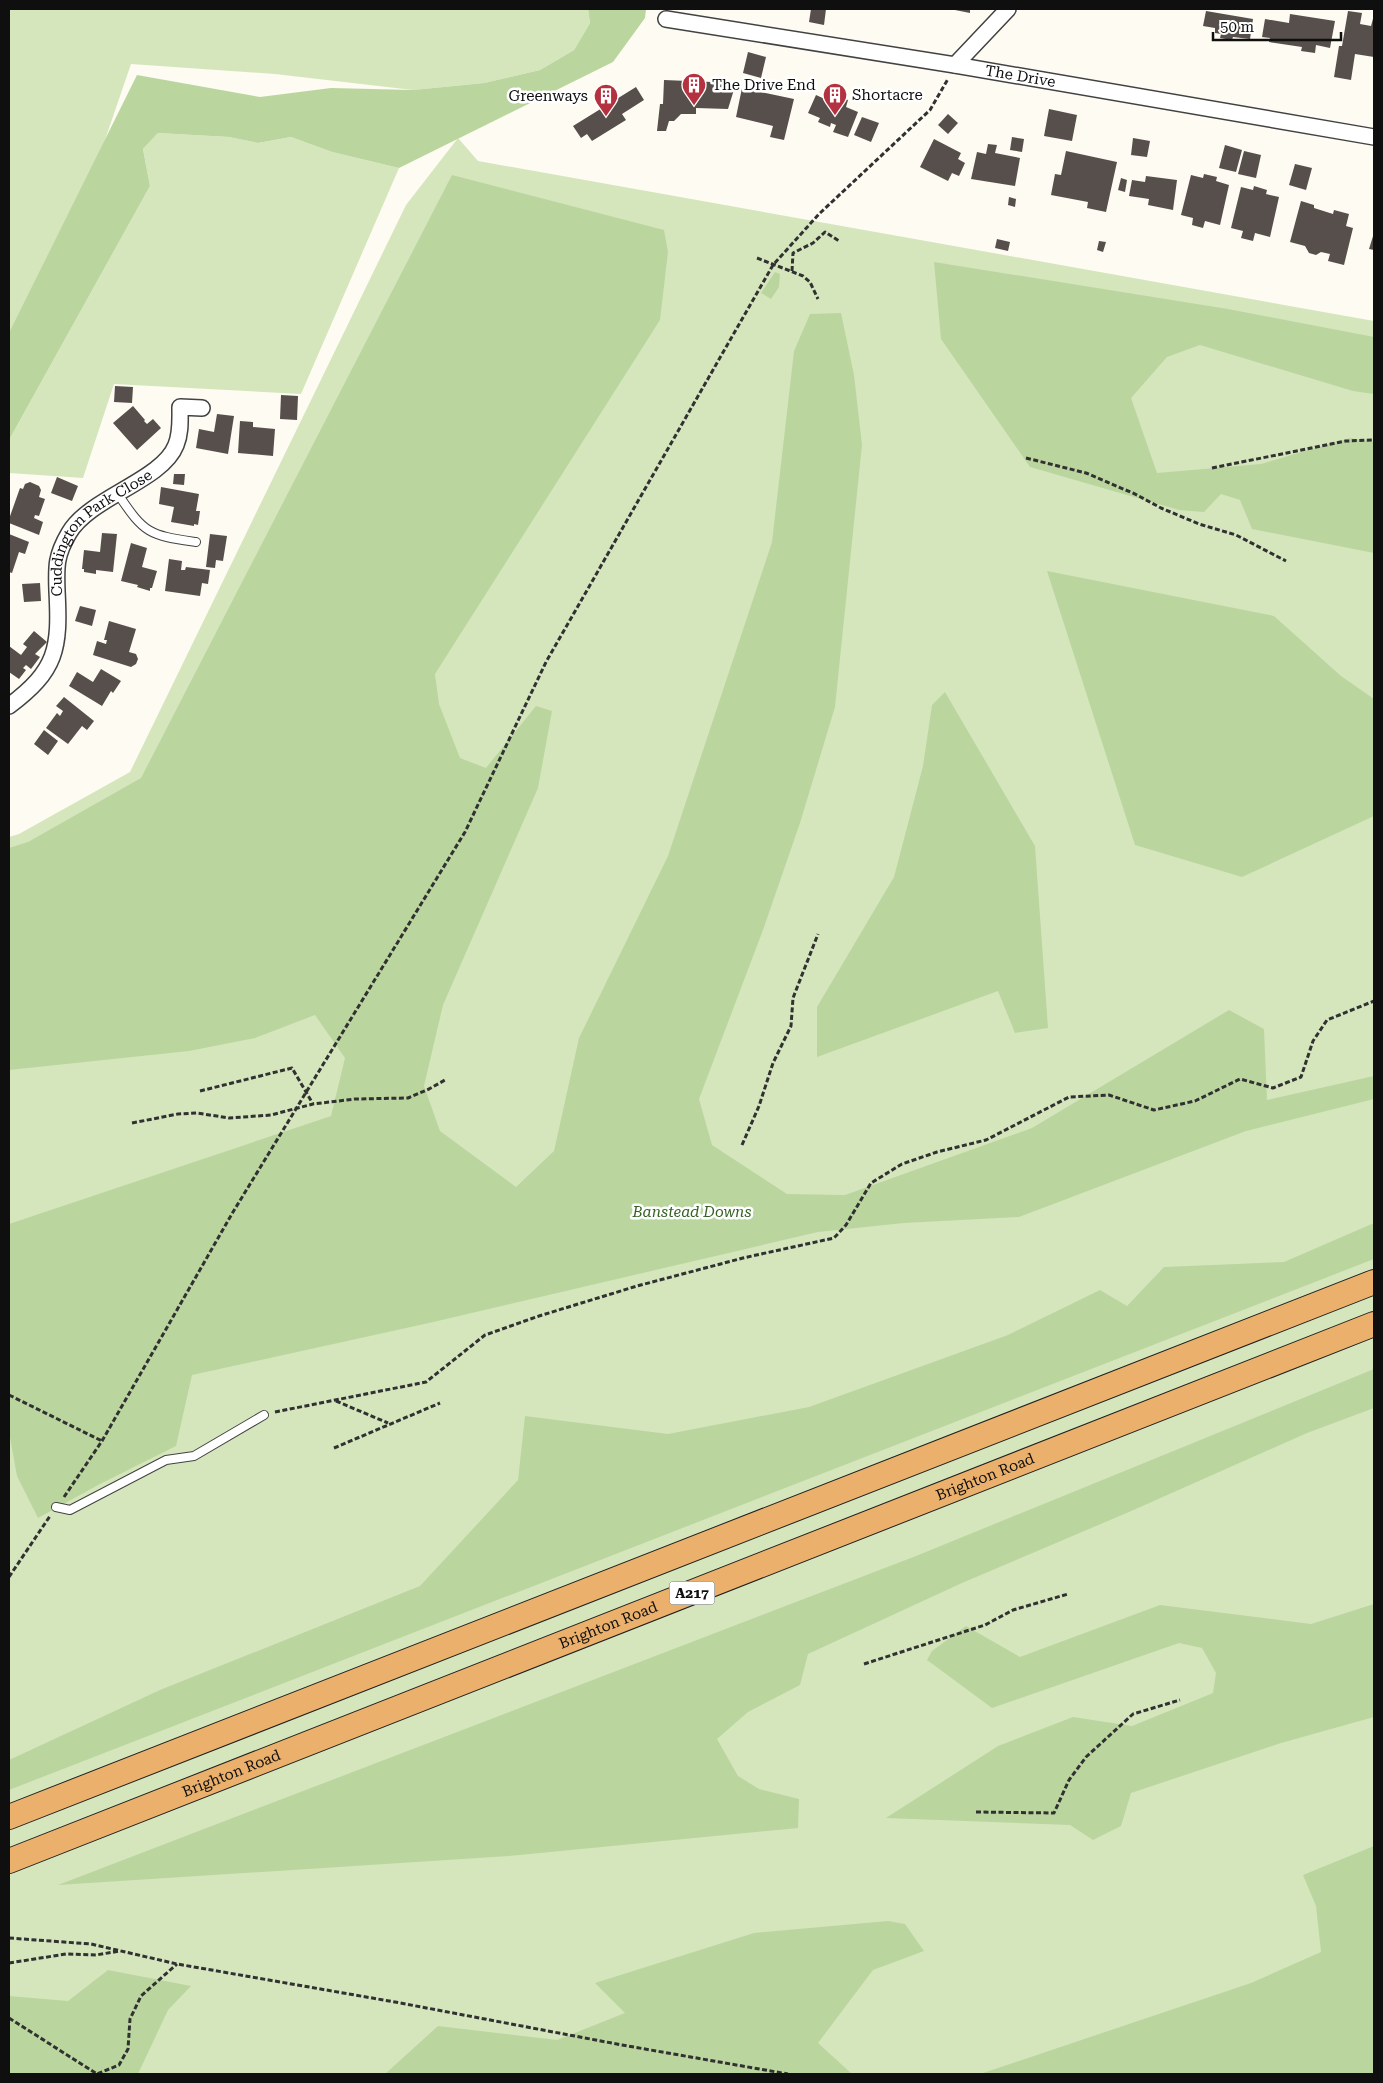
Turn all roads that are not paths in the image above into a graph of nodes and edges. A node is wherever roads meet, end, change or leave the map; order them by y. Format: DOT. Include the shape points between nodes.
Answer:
graph roads {
  1 [pos="1008,9"];
  2 [pos="666,19"];
  3 [pos="955,65"];
  4 [pos="1374,137"];
  5 [pos="202,408"];
  6 [pos="118,494"];
  7 [pos="196,542"];
  8 [pos="9,706"];
  9 [pos="1374,1282"];
  10 [pos="1374,1324"];
  11 [pos="264,1414"];
  12 [pos="56,1507"];
  13 [pos="9,1817"];
  14 [pos="9,1861"];
  1 -- 3 [label="street"];
  2 -- 3 [label="street, The Drive"];
  3 -- 4 [label="street, The Drive"];
  5 -- 6 [label="street, Cuddington Park Close" via="180,407 180,432 168,458"];
  6 -- 7 [label="lane" via="142,526 160,536"];
  6 -- 8 [label="street, Cuddington Park Close" via="82,516 59,551 56,562 59,629 51,660 37,683"];
  9 -- 13 [label="highway, A217"];
  10 -- 14 [label="highway, Brighton Road / A217"];
  11 -- 12 [label="lane" via="194,1456 166,1460 70,1510"];
}
